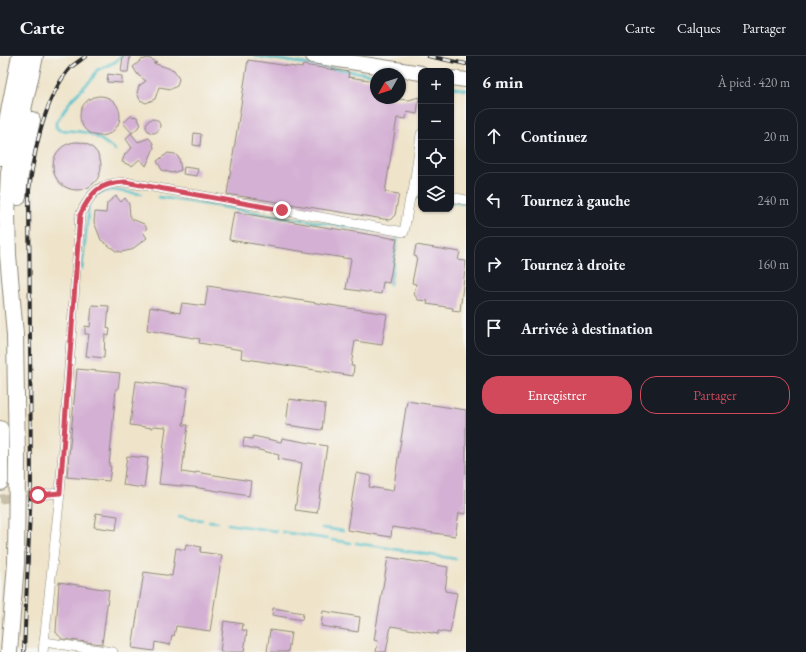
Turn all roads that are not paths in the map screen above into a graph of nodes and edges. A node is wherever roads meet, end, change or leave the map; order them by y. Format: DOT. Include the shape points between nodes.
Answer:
graph roads {
  1 [pos="16,56"];
  2 [pos="35,56"];
  3 [pos="47,56"];
  4 [pos="313,56"];
  5 [pos="418,73"];
  6 [pos="454,78"];
  7 [pos="466,80"];
  8 [pos="0,107"];
  9 [pos="421,140"];
  10 [pos="0,157"];
  11 [pos="417,193"];
  12 [pos="454,198"];
  13 [pos="466,200"];
  14 [pos="15,335"];
  15 [pos="0,429"];
  16 [pos="0,482"];
  17 [pos="60,493"];
  18 [pos="38,495"];
  19 [pos="44,642"];
  20 [pos="9,652"];
  21 [pos="43,652"];
  22 [pos="114,652"];
  1 -- 8 [label="highway"];
  1 -- 10 [label="highway"];
  2 -- 14 [label="highway" via="9,172 8,255"];
  3 -- 14 [label="highway" via="20,175 16,214 18,256"];
  4 -- 5 [label="main road"];
  6 -- 7 [label="main road"];
  9 -- 11 [label="street"];
  11 -- 17 [label="street" via="410,198 404,232 125,182 99,187 88,199 80,215"];
  12 -- 13 [label="street"];
  14 -- 20 [label="highway" via="16,563"];
  15 -- 16 [label="highway"];
  17 -- 18 [label="street"];
  17 -- 19 [label="street"];
  19 -- 21 [label="street"];
  19 -- 22 [label="street"];
}
